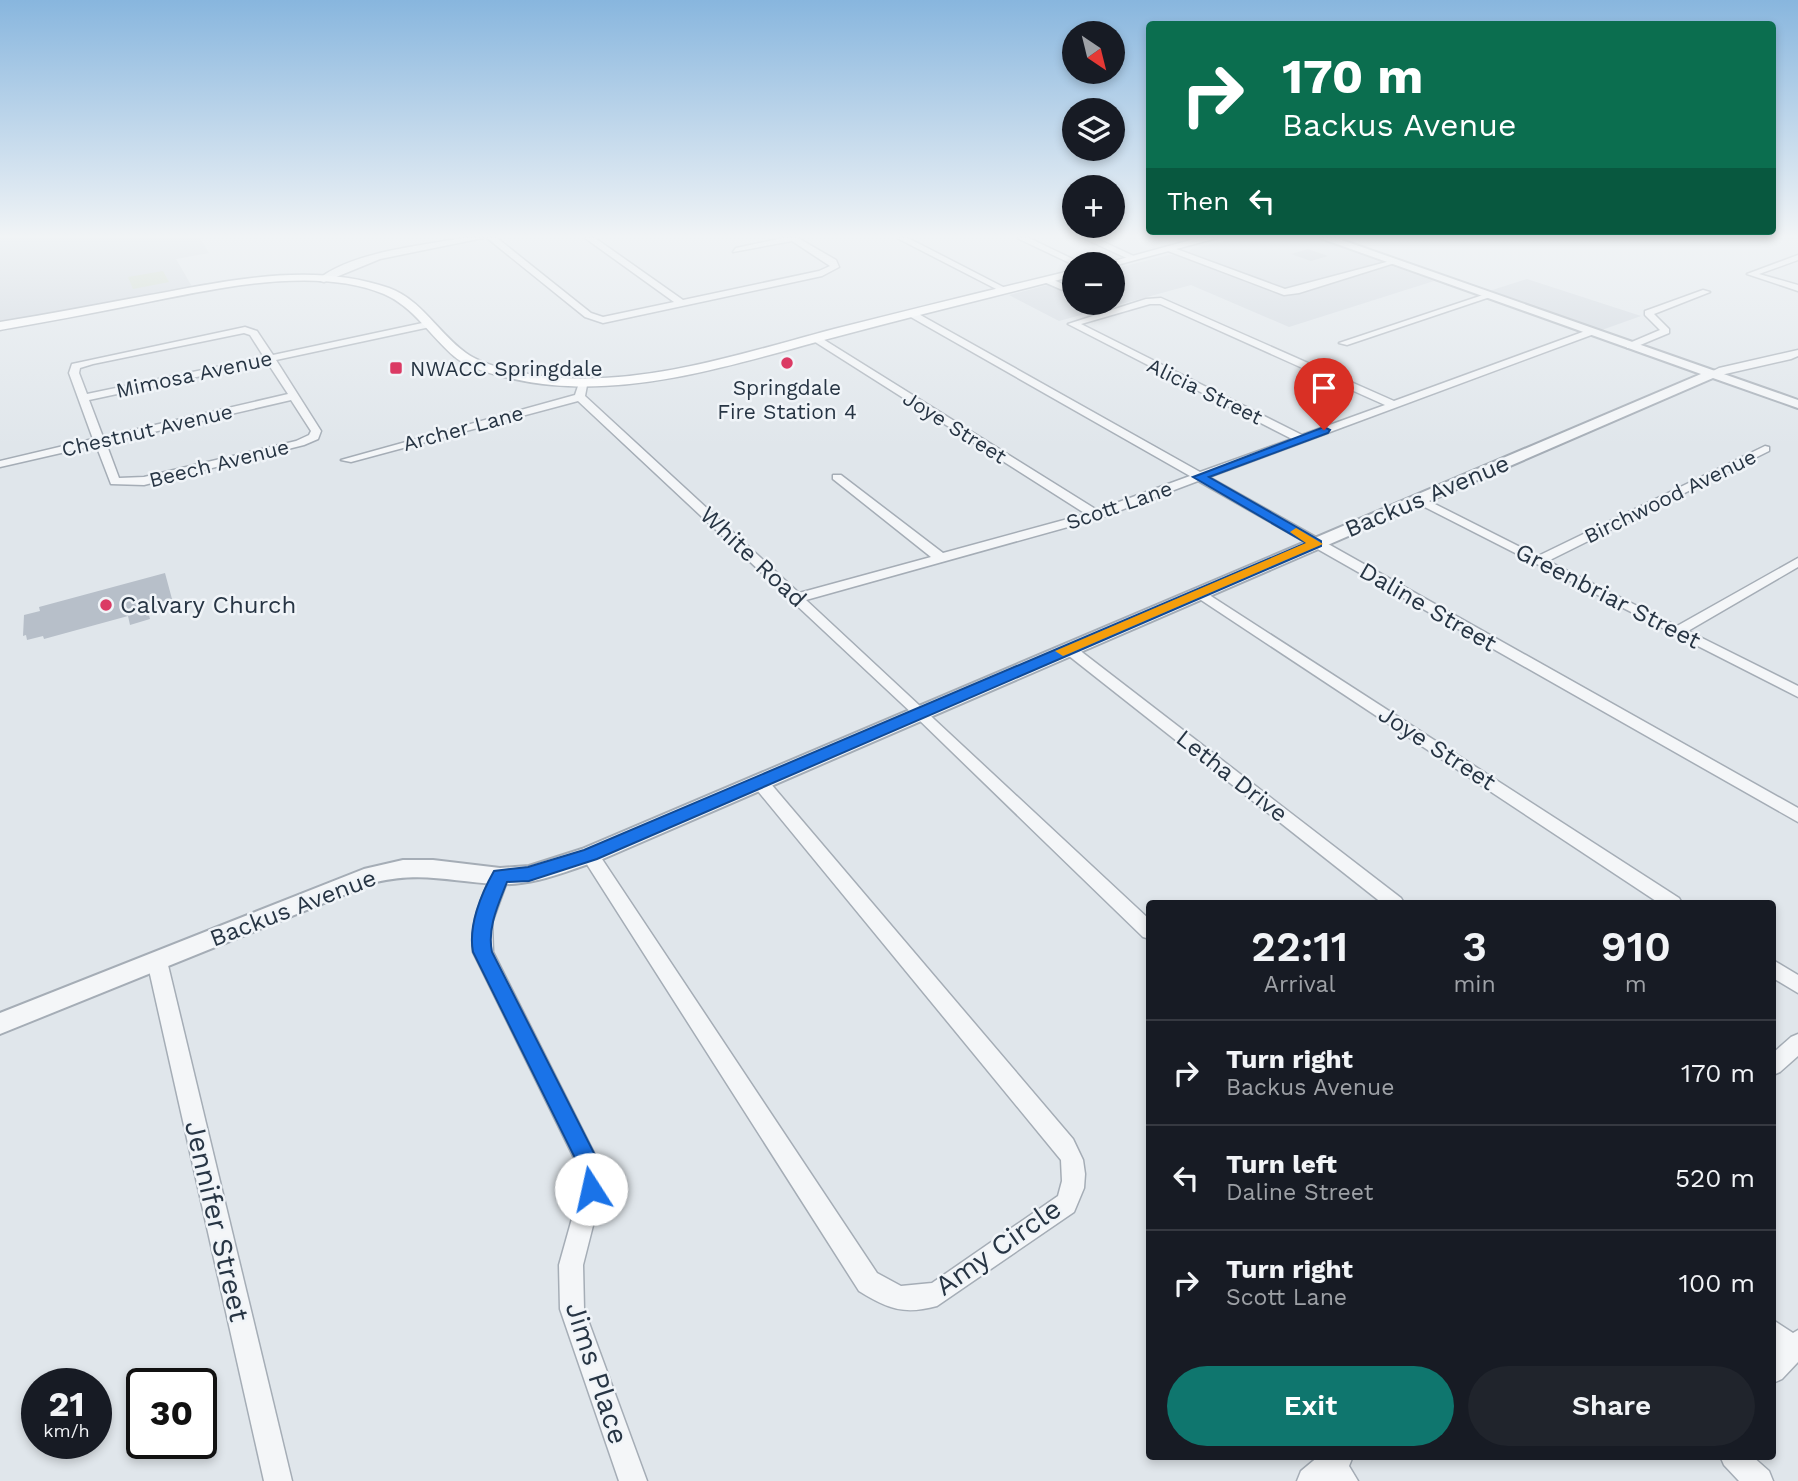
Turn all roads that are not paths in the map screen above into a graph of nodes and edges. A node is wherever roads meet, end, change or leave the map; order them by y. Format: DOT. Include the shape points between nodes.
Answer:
graph roads {
  1 [pos="106,307"];
  2 [pos="410,307"];
  3 [pos="578,307"];
  4 [pos="667,307"];
  5 [pos="939,307"];
  6 [pos="1171,307"];
  7 [pos="1455,307"];
  8 [pos="1520,307"];
  9 [pos="1664,307"];
  10 [pos="912,314"];
  11 [pos="1101,315"];
  12 [pos="427,325"];
  13 [pos="0,326"];
  14 [pos="1591,332"];
  15 [pos="815,338"];
  16 [pos="1344,343"];
  17 [pos="1630,346"];
  18 [pos="1798,353"];
  19 [pos="270,358"];
  20 [pos="1713,374"];
  21 [pos="584,382"];
  22 [pos="294,396"];
  23 [pos="580,397"];
  24 [pos="83,398"];
  25 [pos="1798,404"];
  26 [pos="1394,405"];
  27 [pos="1301,439"];
  28 [pos="99,442"];
  29 [pos="1765,449"];
  30 [pos="347,460"];
  31 [pos="0,464"];
  32 [pos="837,477"];
  33 [pos="1199,477"];
  34 [pos="1417,500"];
  35 [pos="1096,516"];
  36 [pos="1316,544"];
  37 [pos="941,558"];
  38 [pos="1538,561"];
  39 [pos="1798,562"];
  40 [pos="1200,593"];
  41 [pos="797,598"];
  42 [pos="1678,631"];
  43 [pos="1069,649"];
  44 [pos="1798,692"];
  45 [pos="920,713"];
  46 [pos="759,781"];
  47 [pos="1798,817"];
  48 [pos="590,855"];
  49 [pos="500,876"];
  50 [pos="1391,900"];
  51 [pos="1668,900"];
  52 [pos="1146,928"];
  53 [pos="157,961"];
  54 [pos="1776,970"];
  55 [pos="1798,985"];
  56 [pos="0,1022"];
  57 [pos="1798,1043"];
  58 [pos="1776,1063"];
  59 [pos="1776,1334"];
  60 [pos="1795,1346"];
  61 [pos="1776,1367"];
  62 [pos="1737,1460"];
  63 [pos="278,1481"];
  64 [pos="633,1481"];
  65 [pos="1759,1481"];
  1 -- 13 [label="main road"];
  2 -- 12 [label="main road"];
  3 -- 4 [label="street" via="603,320"];
  5 -- 10 [label="main road"];
  6 -- 26 [label="street"];
  7 -- 16 [label="street"];
  8 -- 14 [label="street"];
  9 -- 17 [label="street" via="1648,313 1666,331"];
  10 -- 15 [label="main road"];
  10 -- 33 [label="street, Daline Street"];
  11 -- 27 [label="street, Alicia Street" via="1073,324"];
  12 -- 19 [label="street, Mimosa Avenue"];
  12 -- 21 [label="main road" via="474,363 528,378"];
  14 -- 17 [label="street"];
  14 -- 26 [label="street, Scott Lane"];
  15 -- 21 [label="main road" via="656,376"];
  15 -- 35 [label="street, Joye Street"];
  17 -- 20 [label="street"];
  18 -- 20 [label="street, Backus Avenue"];
  19 -- 22 [label="street"];
  19 -- 24 [label="street, Mimosa Avenue"];
  19 -- 24 [label="street" via="254,333 245,330 117,355 76,366"];
  20 -- 25 [label="street"];
  20 -- 34 [label="street, Backus Avenue"];
  21 -- 23 [label="street"];
  22 -- 28 [label="street, Chestnut Avenue"];
  22 -- 28 [label="street, Beech Avenue" via="316,431 314,437 144,481 122,484 112,478"];
  23 -- 30 [label="street, Archer Lane"];
  23 -- 41 [label="street, White Road"];
  24 -- 28 [label="street"];
  26 -- 27 [label="street, Scott Lane"];
  27 -- 33 [label="street, Scott Lane"];
  28 -- 31 [label="street, Chestnut Avenue"];
  29 -- 38 [label="street, Birchwood Avenue"];
  32 -- 37 [label="street"];
  33 -- 35 [label="street, Scott Lane"];
  33 -- 36 [label="street, Daline Street"];
  34 -- 36 [label="street, Backus Avenue"];
  34 -- 38 [label="street, Greenbriar Street"];
  35 -- 37 [label="street, Scott Lane"];
  36 -- 40 [label="street, Backus Avenue"];
  36 -- 47 [label="street, Daline Street"];
  37 -- 41 [label="street, Scott Lane"];
  38 -- 42 [label="street, Greenbriar Street"];
  39 -- 42 [label="street"];
  40 -- 43 [label="street, Backus Avenue"];
  40 -- 51 [label="street, Joye Street"];
  41 -- 45 [label="street, White Road"];
  42 -- 44 [label="street, Greenbriar Street"];
  43 -- 45 [label="street, Backus Avenue"];
  43 -- 50 [label="street, Letha Drive"];
  45 -- 46 [label="street, Backus Avenue"];
  45 -- 52 [label="street, White Road"];
  46 -- 48 [label="street, Backus Avenue"];
  46 -- 48 [label="street, Amy Circle" via="1074,1160 1076,1175 1066,1204 937,1294 892,1298 868,1282"];
  48 -- 49 [label="street, Backus Avenue" via="529,874"];
  49 -- 53 [label="street, Backus Avenue" via="433,868 372,875"];
  49 -- 64 [label="street, Jims Place" via="480,940 589,1165 591,1189 571,1265 571,1299"];
  53 -- 56 [label="street, Backus Avenue"];
  53 -- 63 [label="street, Jennifer Street"];
  54 -- 55 [label="street"];
  57 -- 58 [label="street"];
  59 -- 60 [label="street"];
  60 -- 61 [label="street"];
  62 -- 65 [label="street"];
}
